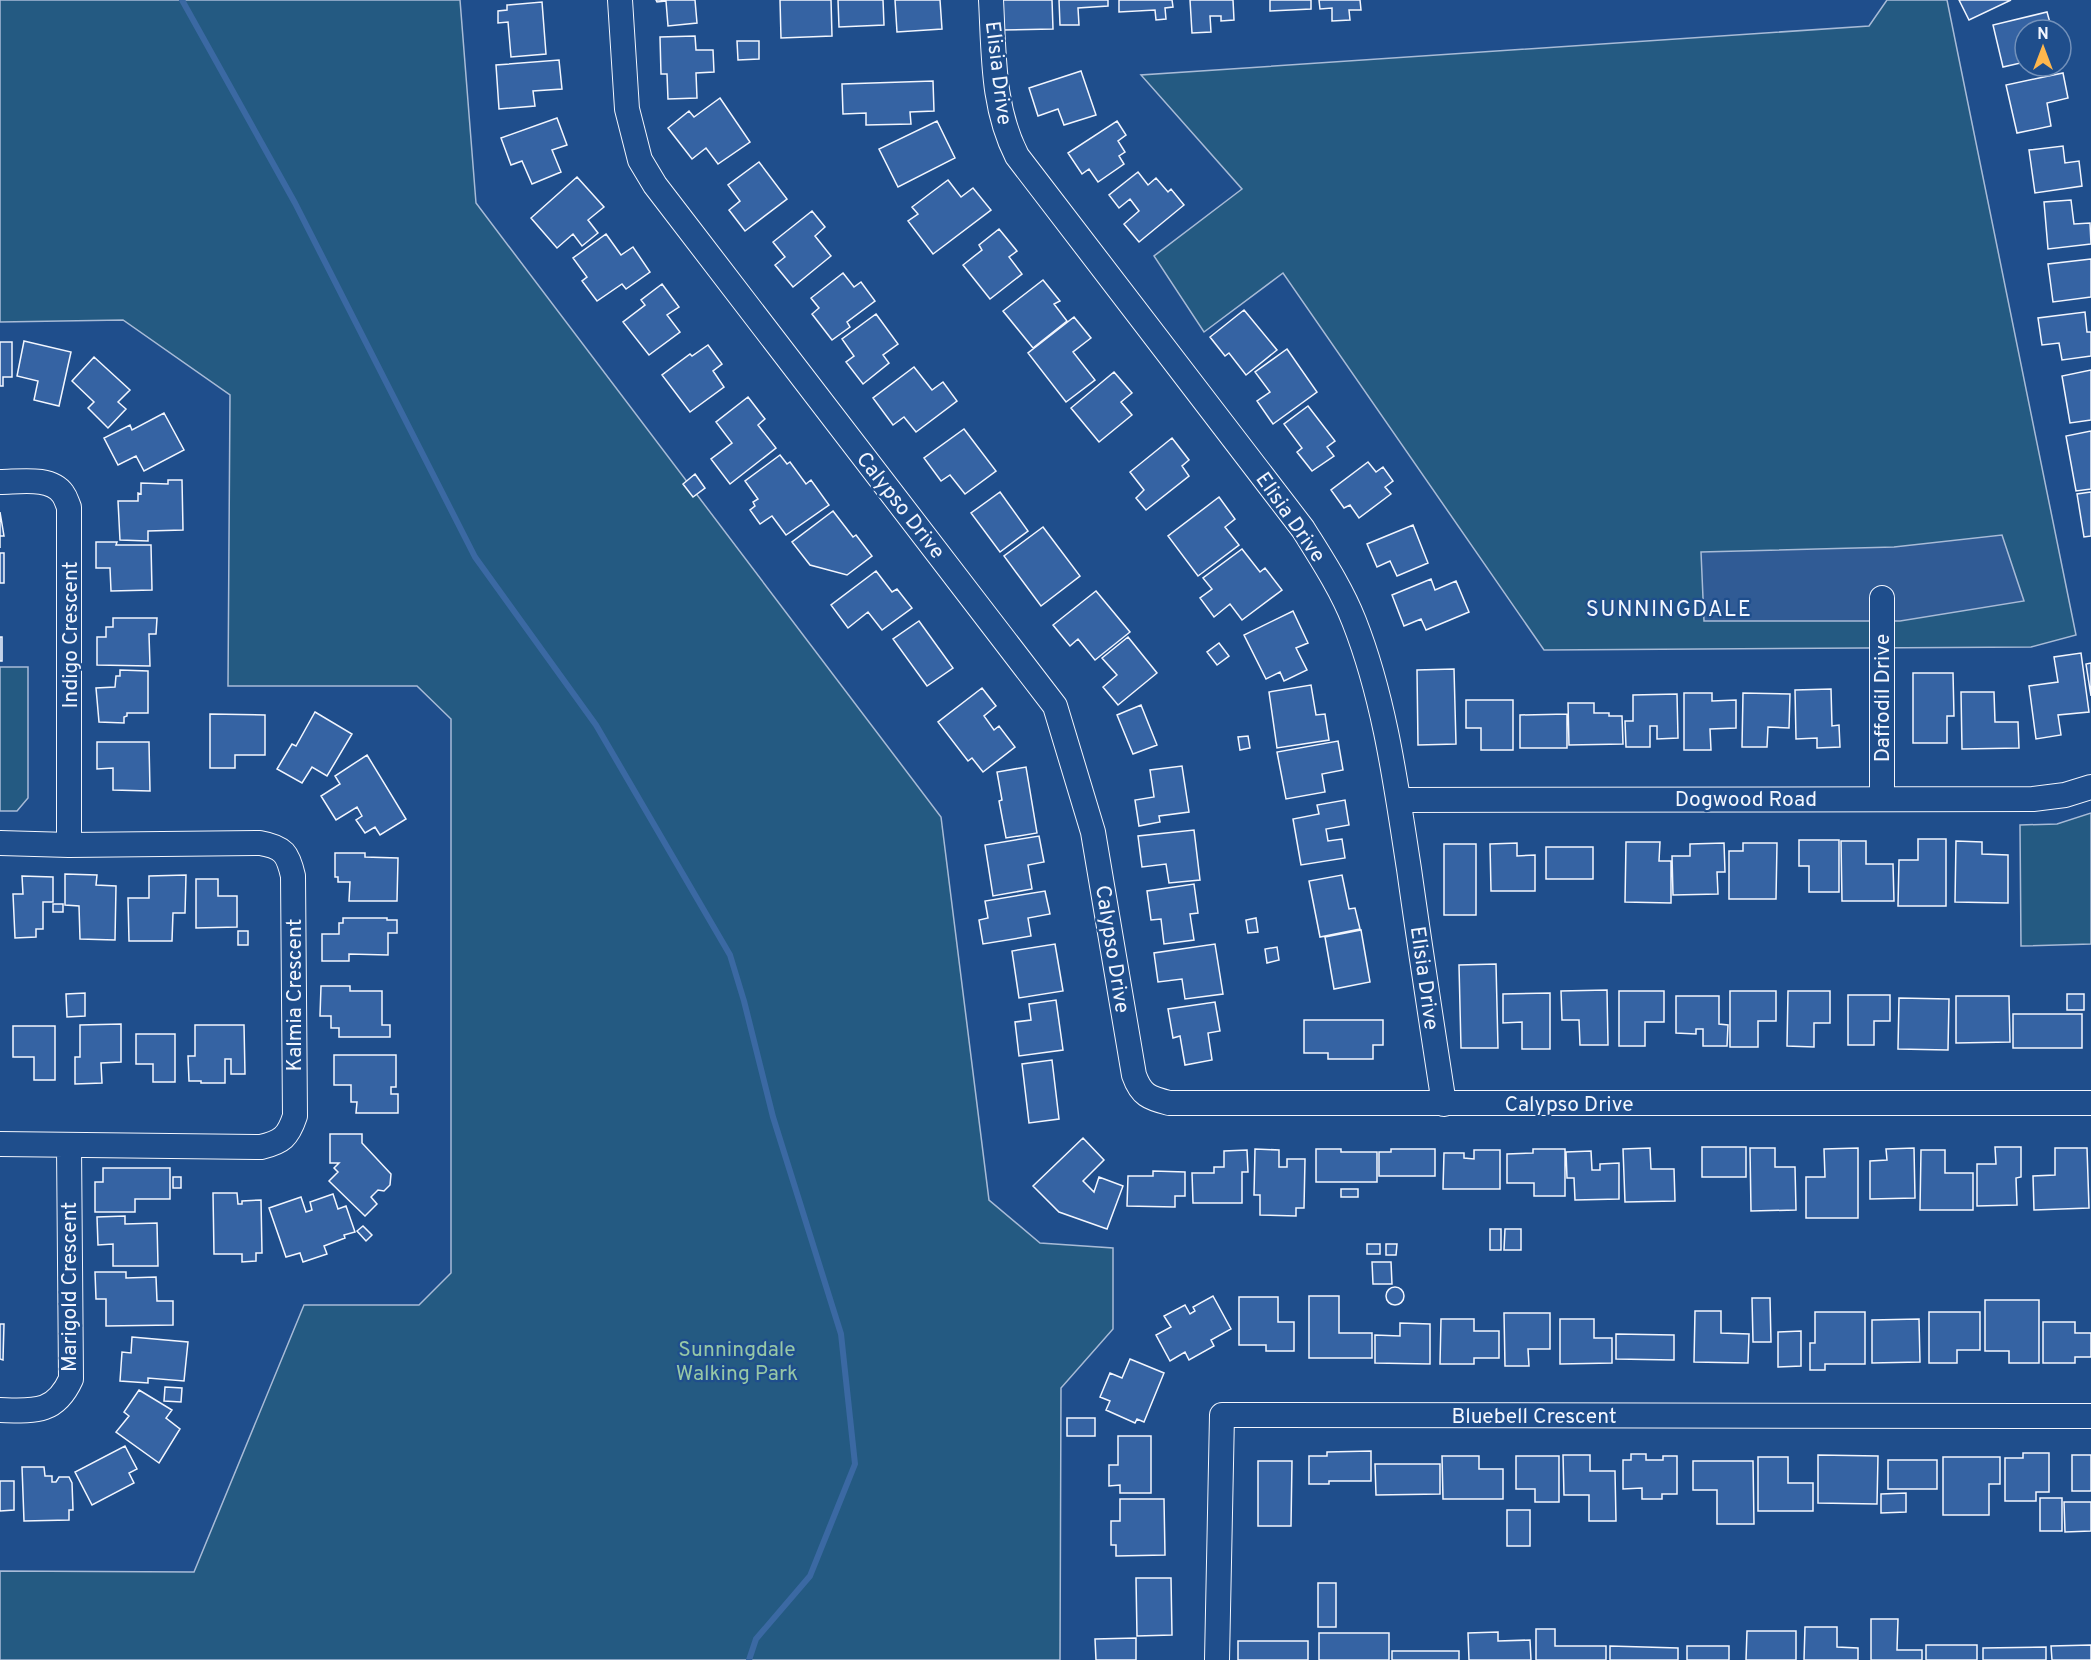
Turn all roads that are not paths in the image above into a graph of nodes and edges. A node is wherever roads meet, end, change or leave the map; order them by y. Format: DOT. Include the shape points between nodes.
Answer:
graph roads {
  1 [pos="620,0"];
  2 [pos="991,0"];
  3 [pos="0,482"];
  4 [pos="1882,598"];
  5 [pos="2091,787"];
  6 [pos="1882,798"];
  7 [pos="1399,800"];
  8 [pos="0,843"];
  9 [pos="69,845"];
  10 [pos="2091,1103"];
  11 [pos="1444,1104"];
  12 [pos="0,1144"];
  13 [pos="69,1145"];
  14 [pos="0,1410"];
  15 [pos="2091,1416"];
  16 [pos="1217,1660"];
  1 -- 11 [label="street, Calypso Drive" via="627,109 640,160 655,185 1055,706 1094,832 1131,1060 1139,1088 1151,1098 1169,1103"];
  2 -- 7 [label="street, Elisia Drive" via="998,100 1017,156 1303,529 1321,558 1353,618 1365,652"];
  3 -- 9 [label="street, Indigo Crescent" via="52,485 63,493 69,507"];
  4 -- 6 [label="street, Daffodil Drive"];
  5 -- 6 [label="street, Dogwood Road" via="2042,799"];
  6 -- 7 [label="street, Dogwood Road"];
  7 -- 11 [label="street, Elisia Drive"];
  8 -- 9 [label="street, Kalmia Crescent"];
  9 -- 13 [label="street, Kalmia Crescent" via="260,843 274,845 284,852 293,876 295,1116 284,1138 261,1147"];
  10 -- 11 [label="street, Calypso Drive"];
  12 -- 13 [label="street, Kalmia Crescent"];
  13 -- 14 [label="street, Marigold Crescent" via="71,1379 60,1398 44,1408"];
  15 -- 16 [label="street, Bluebell Crescent" via="1222,1415"];
}
